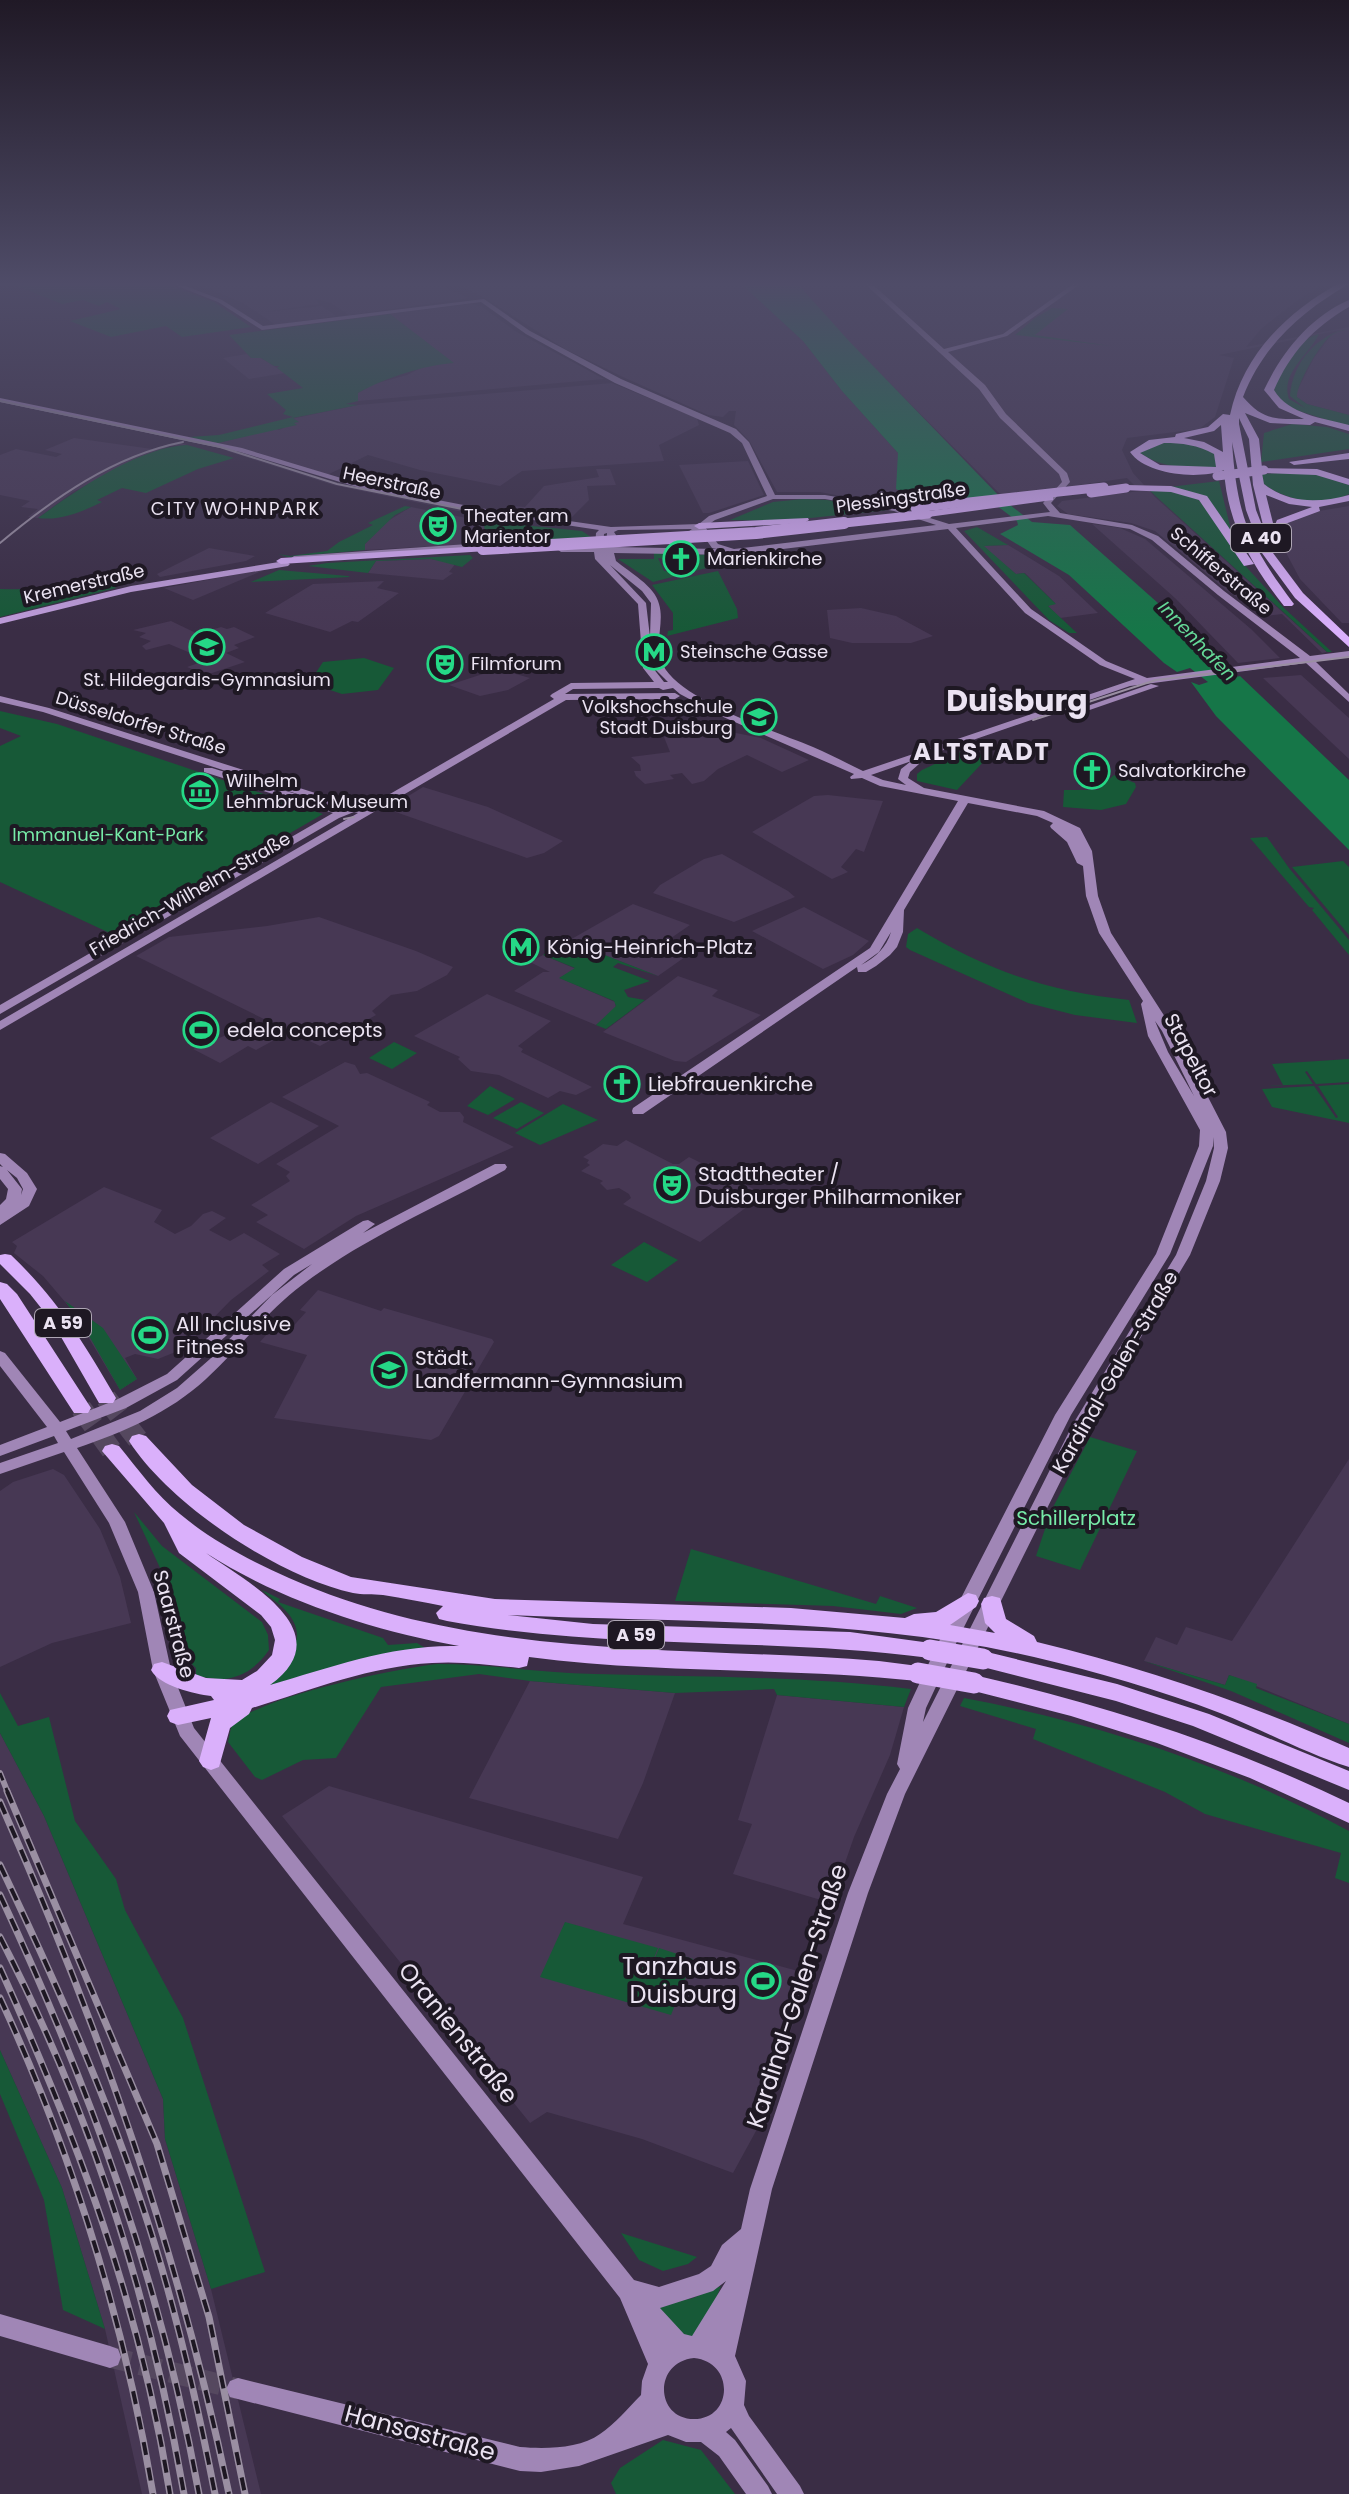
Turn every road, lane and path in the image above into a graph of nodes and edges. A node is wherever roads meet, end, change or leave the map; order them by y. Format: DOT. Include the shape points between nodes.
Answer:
graph roads {
  1 [pos="660,398"];
  2 [pos="990,398"];
  3 [pos="1231,398"];
  4 [pos="1275,398"];
  5 [pos="1238,401"];
  6 [pos="0,402"];
  7 [pos="1226,416"];
  8 [pos="704,417"];
  9 [pos="699,429"];
  10 [pos="1349,430"];
  11 [pos="1256,449"];
  12 [pos="1349,455"];
  13 [pos="1263,468"];
  14 [pos="1216,473"];
  15 [pos="1147,480"];
  16 [pos="1349,482"];
  17 [pos="1230,483"];
  18 [pos="1258,485"];
  19 [pos="1047,494"];
  20 [pos="772,497"];
  21 [pos="1349,500"];
  22 [pos="973,510"];
  23 [pos="729,513"];
  24 [pos="928,514"];
  25 [pos="1057,515"];
  26 [pos="772,523"];
  27 [pos="951,527"];
  28 [pos="604,531"];
  29 [pos="705,532"];
  30 [pos="686,538"];
  31 [pos="1274,539"];
  32 [pos="598,548"];
  33 [pos="611,548"];
  34 [pos="671,550"];
  35 [pos="733,552"];
  36 [pos="283,562"];
  37 [pos="1288,604"];
  38 [pos="0,621"];
  39 [pos="1349,636"];
  40 [pos="1348,650"];
  41 [pos="1349,663"];
  42 [pos="1306,664"];
  43 [pos="1167,679"];
  44 [pos="1145,680"];
  45 [pos="669,689"];
  46 [pos="565,695"];
  47 [pos="0,699"];
  48 [pos="1349,699"];
  49 [pos="1349,706"];
  50 [pos="0,707"];
  51 [pos="1019,720"];
  52 [pos="1010,732"];
  53 [pos="914,764"];
  54 [pos="855,778"];
  55 [pos="870,780"];
  56 [pos="944,794"];
  57 [pos="963,801"];
  58 [pos="360,811"];
  59 [pos="340,813"];
  60 [pos="900,911"];
  61 [pos="834,981"];
  62 [pos="0,1010"];
  63 [pos="0,1026"];
  64 [pos="634,1109"];
  65 [pos="1213,1131"];
  66 [pos="0,1157"];
  67 [pos="0,1170"];
  68 [pos="0,1212"];
  69 [pos="0,1221"];
  70 [pos="5,1259"];
  71 [pos="0,1288"];
  72 [pos="2,1363"];
  73 [pos="106,1398"];
  74 [pos="81,1408"];
  75 [pos="57,1429"];
  76 [pos="139,1441"];
  77 [pos="68,1444"];
  78 [pos="0,1451"];
  79 [pos="112,1451"];
  80 [pos="0,1469"];
  81 [pos="171,1518"];
  82 [pos="347,1584"];
  83 [pos="968,1601"];
  84 [pos="992,1604"];
  85 [pos="876,1623"];
  86 [pos="969,1644"];
  87 [pos="1043,1650"];
  88 [pos="611,1657"];
  89 [pos="276,1666"];
  90 [pos="162,1670"];
  91 [pos="262,1698"];
  92 [pos="178,1716"];
  93 [pos="1349,1758"];
  94 [pos="211,1761"];
  95 [pos="1349,1781"];
  96 [pos="249,1810"];
  97 [pos="1349,1814"];
  98 [pos="751,2235"];
  99 [pos="737,2284"];
  100 [pos="626,2288"];
  101 [pos="0,2325"];
  102 [pos="692,2348"];
  103 [pos="110,2357"];
  104 [pos="723,2358"];
  105 [pos="660,2365"];
  106 [pos="238,2389"];
  107 [pos="654,2399"];
  108 [pos="733,2406"];
  109 [pos="670,2423"];
  110 [pos="705,2430"];
  111 [pos="603,2448"];
  112 [pos="760,2494"];
  113 [pos="792,2494"];
  1 -- 8 [label="main road"];
  2 -- 25 [label="main road" via="1063,473 1066,482 1047,503"];
  3 -- 7 [label="highway, A 40"];
  4 -- 10 [label="highway"];
  5 -- 10 [label="highway" via="1265,419"];
  5 -- 11 [label="highway"];
  5 -- 40 [label="highway, A 40" via="1234,432 1246,494 1268,554"];
  6 -- 28 [label="main road, Heerstraße" via="174,437 376,497 471,516"];
  7 -- 15 [label="highway" via="1200,433 1132,445 1126,452"];
  7 -- 17 [label="highway, A 40"];
  8 -- 9 [label="main road"];
  8 -- 20 [label="main road" via="745,442"];
  10 -- 11 [label="highway" via="1282,424 1262,432"];
  11 -- 18 [label="highway"];
  12 -- 13 [label="highway"];
  12 -- 13 [label="highway"];
  13 -- 14 [label="highway, Plessingstraße, bridge"];
  13 -- 14 [label="highway, Plessingstraße, bridge"];
  13 -- 16 [label="highway" via="1317,472"];
  14 -- 15 [label="highway, Plessingstraße"];
  14 -- 17 [label="highway" via="1154,466 1135,452 1167,441 1208,446 1219,453"];
  15 -- 19 [label="highway, Plessingstraße, bridge"];
  15 -- 22 [label="highway, Plessingstraße, bridge" via="1126,488"];
  15 -- 37 [label="highway" via="1208,503 1244,558"];
  17 -- 37 [label="highway, A 40" via="1252,554"];
  18 -- 21 [label="highway" via="1302,502"];
  18 -- 31 [label="highway"];
  19 -- 24 [label="highway, Plessingstraße, bridge"];
  19 -- 26 [label="highway, bridge"];
  20 -- 23 [label="main road"];
  20 -- 27 [label="main road" via="841,499 916,513"];
  21 -- 31 [label="highway" via="1289,516"];
  22 -- 24 [label="highway"];
  22 -- 29 [label="highway, bridge" via="795,535"];
  23 -- 26 [label="highway" via="725,519 730,523"];
  23 -- 29 [label="main road"];
  24 -- 36 [label="highway, Plessingstraße, bridge" via="769,532"];
  25 -- 27 [label="main road, Schifferstraße"];
  25 -- 42 [label="main road, Schifferstraße" via="1146,532"];
  26 -- 29 [label="highway"];
  27 -- 35 [label="main road, Schifferstraße"];
  27 -- 44 [label="main road" via="1028,611 1103,663"];
  28 -- 29 [label="main road, Heerstraße"];
  28 -- 32 [label="main road"];
  28 -- 33 [label="main road" via="612,535"];
  29 -- 30 [label="main road"];
  29 -- 30 [label="main road" via="694,541"];
  29 -- 34 [label="main road"];
  29 -- 35 [label="main road" via="715,546"];
  30 -- 33 [label="main road"];
  31 -- 39 [label="highway" via="1289,569"];
  32 -- 33 [label="main road"];
  32 -- 36 [label="main road"];
  32 -- 45 [label="main road" via="602,563 642,603 648,668"];
  33 -- 34 [label="main road"];
  33 -- 45 [label="main road" via="612,562 655,603 655,658"];
  34 -- 35 [label="main road"];
  36 -- 38 [label="main road, Kremerstraße" via="106,594"];
  37 -- 40 [label="highway, A 40"];
  40 -- 42 [label="main road"];
  41 -- 42 [label="main road"];
  42 -- 43 [label="main road"];
  42 -- 48 [label="main road, Schifferstraße"];
  42 -- 49 [label="main road, Schifferstraße"];
  43 -- 44 [label="main road"];
  43 -- 52 [label="main road"];
  44 -- 51 [label="main road"];
  45 -- 46 [label="main road" via="639,696"];
  45 -- 46 [label="main road" via="571,686"];
  45 -- 54 [label="main road" via="741,728 811,754"];
  46 -- 58 [label="main road, Friedrich-Wilhelm-Straße"];
  47 -- 58 [label="main road, Düsseldorfer Straße"];
  50 -- 59 [label="main road, Düsseldorfer Straße"];
  51 -- 52 [label="main road"];
  51 -- 54 [label="main road"];
  52 -- 53 [label="main road"];
  53 -- 55 [label="main road"];
  53 -- 56 [label="main road" via="903,780"];
  54 -- 55 [label="main road"];
  54 -- 57 [label="main road" via="892,793"];
  55 -- 56 [label="main road"];
  56 -- 57 [label="main road"];
  57 -- 60 [label="main road"];
  57 -- 65 [label="main road, Stapeltor" via="1042,820 1073,834 1105,933 1168,1031"];
  58 -- 59 [label="main road, Düsseldorfer Straße"];
  58 -- 63 [label="main road, Friedrich-Wilhelm-Straße"];
  59 -- 62 [label="main road, Friedrich-Wilhelm-Straße"];
  60 -- 61 [label="main road" via="878,947"];
  60 -- 61 [label="main road" via="892,949"];
  61 -- 64 [label="main road"];
  65 -- 83 [label="main road, Kardinal-Galen-Straße" via="1163,1254 1063,1415"];
  65 -- 84 [label="main road, Kardinal-Galen-Straße" via="1221,1148 1217,1167 1183,1255 1081,1424"];
  66 -- 69 [label="main road" via="30,1189 26,1200"];
  67 -- 68 [label="main road" via="15,1189 13,1200"];
  70 -- 73 [label="highway, A 59" via="61,1321"];
  71 -- 74 [label="highway, A 59"];
  72 -- 75 [label="main road, Saarstraße"];
  75 -- 77 [label="main road, Saarstraße"];
  75 -- 77 [label="main road" via="172,1377 267,1289 327,1246 500,1167 370,1232 325,1262 294,1284 204,1374 168,1402"];
  75 -- 78 [label="main road"];
  76 -- 82 [label="highway, A 59" via="193,1500 244,1536"];
  77 -- 80 [label="main road"];
  77 -- 90 [label="main road, Saarstraße" via="117,1522 134,1561"];
  79 -- 81 [label="highway, A 59"];
  81 -- 88 [label="highway, A 59" via="242,1564 370,1617 478,1642"];
  81 -- 89 [label="highway" via="184,1547 281,1623 287,1643"];
  82 -- 85 [label="highway" via="495,1607"];
  82 -- 86 [label="highway, A 59, bridge" via="421,1607 526,1627 840,1640 930,1650"];
  83 -- 85 [label="highway" via="941,1620"];
  83 -- 86 [label="main road, Kardinal-Galen-Straße"];
  84 -- 86 [label="main road, Kardinal-Galen-Straße"];
  84 -- 87 [label="highway" via="996,1623"];
  85 -- 86 [label="highway"];
  86 -- 87 [label="highway"];
  86 -- 95 [label="highway, A 59" via="1187,1715"];
  86 -- 98 [label="main road, Kardinal-Galen-Straße" via="912,1724 904,1777 858,1893 761,2189"];
  87 -- 93 [label="highway" via="1215,1700"];
  88 -- 91 [label="highway" via="547,1663 448,1653 415,1656"];
  88 -- 97 [label="highway, A 59, bridge" via="829,1664 974,1683 1148,1729 1250,1767"];
  89 -- 90 [label="highway" via="245,1683 216,1689"];
  89 -- 92 [label="highway" via="252,1686 208,1699"];
  90 -- 92 [label="main road, Saarstraße"];
  91 -- 92 [label="highway"];
  91 -- 94 [label="highway" via="219,1724"];
  92 -- 94 [label="main road, Saarstraße"];
  94 -- 96 [label="main road, Saarstraße"];
  96 -- 100 [label="main road, Oranienstraße"];
  98 -- 99 [label="main road, Kardinal-Galen-Straße"];
  98 -- 100 [label="main road" via="730,2252 719,2273 695,2288 659,2298"];
  99 -- 102 [label="main road, Kardinal-Galen-Straße"];
  99 -- 104 [label="main road, Kardinal-Galen-Straße"];
  100 -- 102 [label="main road, Oranienstraße" via="676,2342"];
  100 -- 105 [label="main road, Oranienstraße"];
  101 -- 103 [label="main road"];
  102 -- 104 [label="main road"];
  102 -- 105 [label="main road"];
  104 -- 108 [label="main road" via="735,2381"];
  105 -- 107 [label="main road" via="652,2387"];
  106 -- 111 [label="main road, Hansastraße" via="520,2459 563,2460"];
  107 -- 109 [label="main road"];
  107 -- 111 [label="main road, Hansastraße"];
  108 -- 110 [label="main road"];
  108 -- 113 [label="main road"];
  109 -- 110 [label="main road"];
  109 -- 111 [label="main road, Hansastraße"];
  110 -- 112 [label="main road" via="727,2448"];
}
